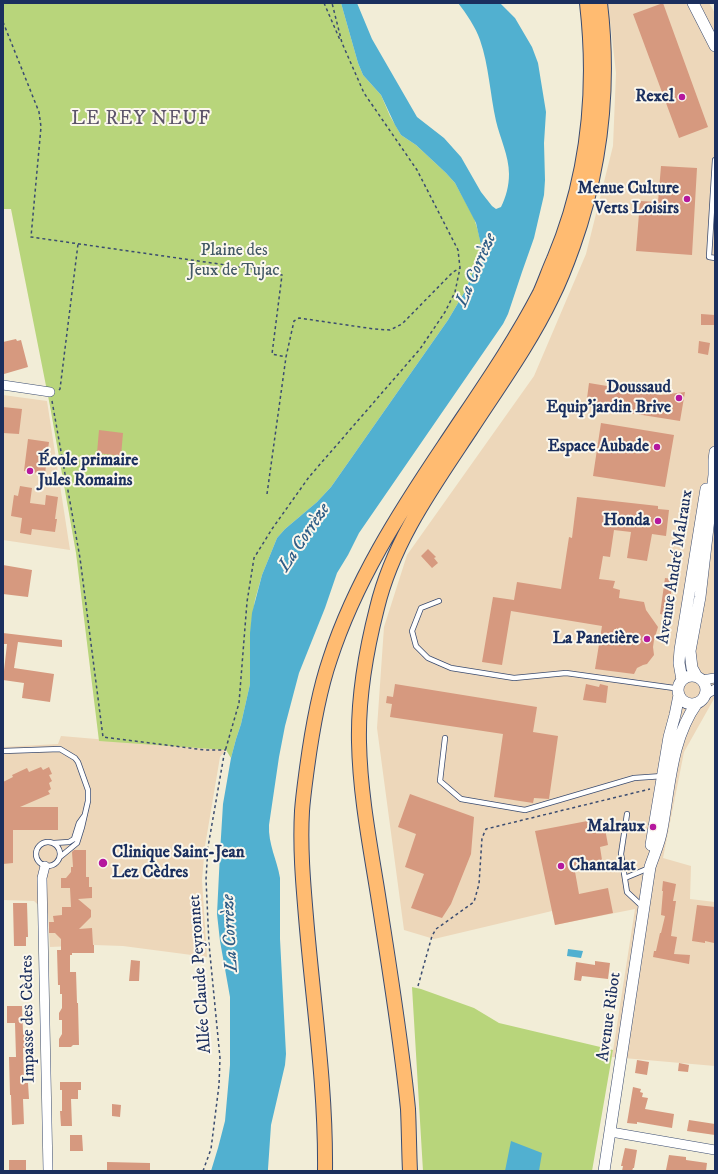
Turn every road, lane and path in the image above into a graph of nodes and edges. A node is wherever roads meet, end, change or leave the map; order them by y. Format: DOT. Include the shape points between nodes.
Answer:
graph roads {
  1 [pos="324,3"];
  2 [pos="332,3"];
  3 [pos="587,3"];
  4 [pos="600,3"];
  5 [pos="693,3"];
  6 [pos="3,22"];
  7 [pos="342,43"];
  8 [pos="715,46"];
  9 [pos="715,160"];
  10 [pos="78,244"];
  11 [pos="715,258"];
  12 [pos="460,268"];
  13 [pos="286,358"];
  14 [pos="3,385"];
  15 [pos="50,392"];
  16 [pos="714,456"];
  17 [pos="267,494"];
  18 [pos="439,601"];
  19 [pos="699,678"];
  20 [pos="715,678"];
  21 [pos="679,689"];
  22 [pos="715,689"];
  23 [pos="701,699"];
  24 [pos="445,738"];
  25 [pos="226,750"];
  26 [pos="3,751"];
  27 [pos="662,781"];
  28 [pos="86,813"];
  29 [pos="627,814"];
  30 [pos="54,843"];
  31 [pos="60,857"];
  32 [pos="45,866"];
  33 [pos="650,867"];
  34 [pos="625,878"];
  35 [pos="644,908"];
  36 [pos="418,986"];
  37 [pos="611,1132"];
  38 [pos="715,1150"];
  39 [pos="48,1171"];
  40 [pos="203,1171"];
  41 [pos="325,1171"];
  42 [pos="410,1171"];
  43 [pos="604,1171"];
  1 -- 7 [label="path"];
  2 -- 7 [label="path"];
  3 -- 41 [label="highway" via="591,80 584,160 559,248 541,291 509,348 412,496 366,573 341,630 319,698 304,793 302,844 322,1088"];
  4 -- 42 [label="highway" via="604,48 601,130 594,173 568,259 535,329 415,516 399,547 377,606 366,657 359,742 363,799 408,1111"];
  5 -- 8 [label="street"];
  6 -- 10 [label="path" via="39,112 42,127 31,237"];
  7 -- 12 [label="path" via="364,93 417,170 458,250"];
  9 -- 11 [label="lane" via="709,257"];
  10 -- 13 [label="path" via="282,275 272,354"];
  10 -- 15 [label="path" via="60,389"];
  12 -- 13 [label="path" via="402,324 390,330 299,318 294,321"];
  12 -- 25 [label="path, Allée Claude Peyronnet" via="455,292 420,349 309,477 254,558 245,625 239,703"];
  13 -- 17 [label="path"];
  14 -- 15 [label="street"];
  15 -- 25 [label="path" via="80,558 103,737 205,750"];
  16 -- 19 [label="street, Avenue André Malraux" via="702,582 690,651 692,668"];
  16 -- 21 [label="street, Avenue André Malraux" via="706,484 680,650"];
  18 -- 21 [label="lane" via="421,608 412,631 416,646 428,658 451,668 514,678 566,673"];
  19 -- 20 [label="street"];
  19 -- 21 [label="street" via="686,677"];
  19 -- 23 [label="street" via="706,690"];
  21 -- 23 [label="street" via="682,700 686,703 692,704"];
  21 -- 27 [label="street, Avenue Ribot"];
  22 -- 23 [label="street"];
  23 -- 33 [label="street, Avenue Ribot" via="691,711 680,734 662,831"];
  24 -- 27 [label="lane" via="440,781 461,799 525,810 634,778"];
  25 -- 40 [label="path, Allée Claude Peyronnet" via="208,847 206,880 209,944 220,1058 211,1149"];
  26 -- 28 [label="lane" via="60,749 75,758 88,790"];
  27 -- 33 [label="street, Avenue Ribot" via="650,852"];
  27 -- 36 [label="path" via="486,829 482,838 479,884 474,902 436,929"];
  28 -- 30 [label="lane" via="79,823 74,839"];
  28 -- 31 [label="lane" via="77,843"];
  29 -- 34 [label="lane" via="621,854"];
  30 -- 31 [label="lane" via="59,849"];
  30 -- 32 [label="lane" via="42,843 37,849 38,861"];
  31 -- 32 [label="lane" via="56,863"];
  32 -- 39 [label="street, Impasse des Cèdres" via="42,878"];
  33 -- 34 [label="lane"];
  33 -- 35 [label="street, Avenue Ribot"];
  34 -- 35 [label="lane" via="627,892"];
  35 -- 37 [label="street, Avenue Ribot"];
  37 -- 38 [label="street"];
  37 -- 43 [label="street, Avenue Ribot"];
}
